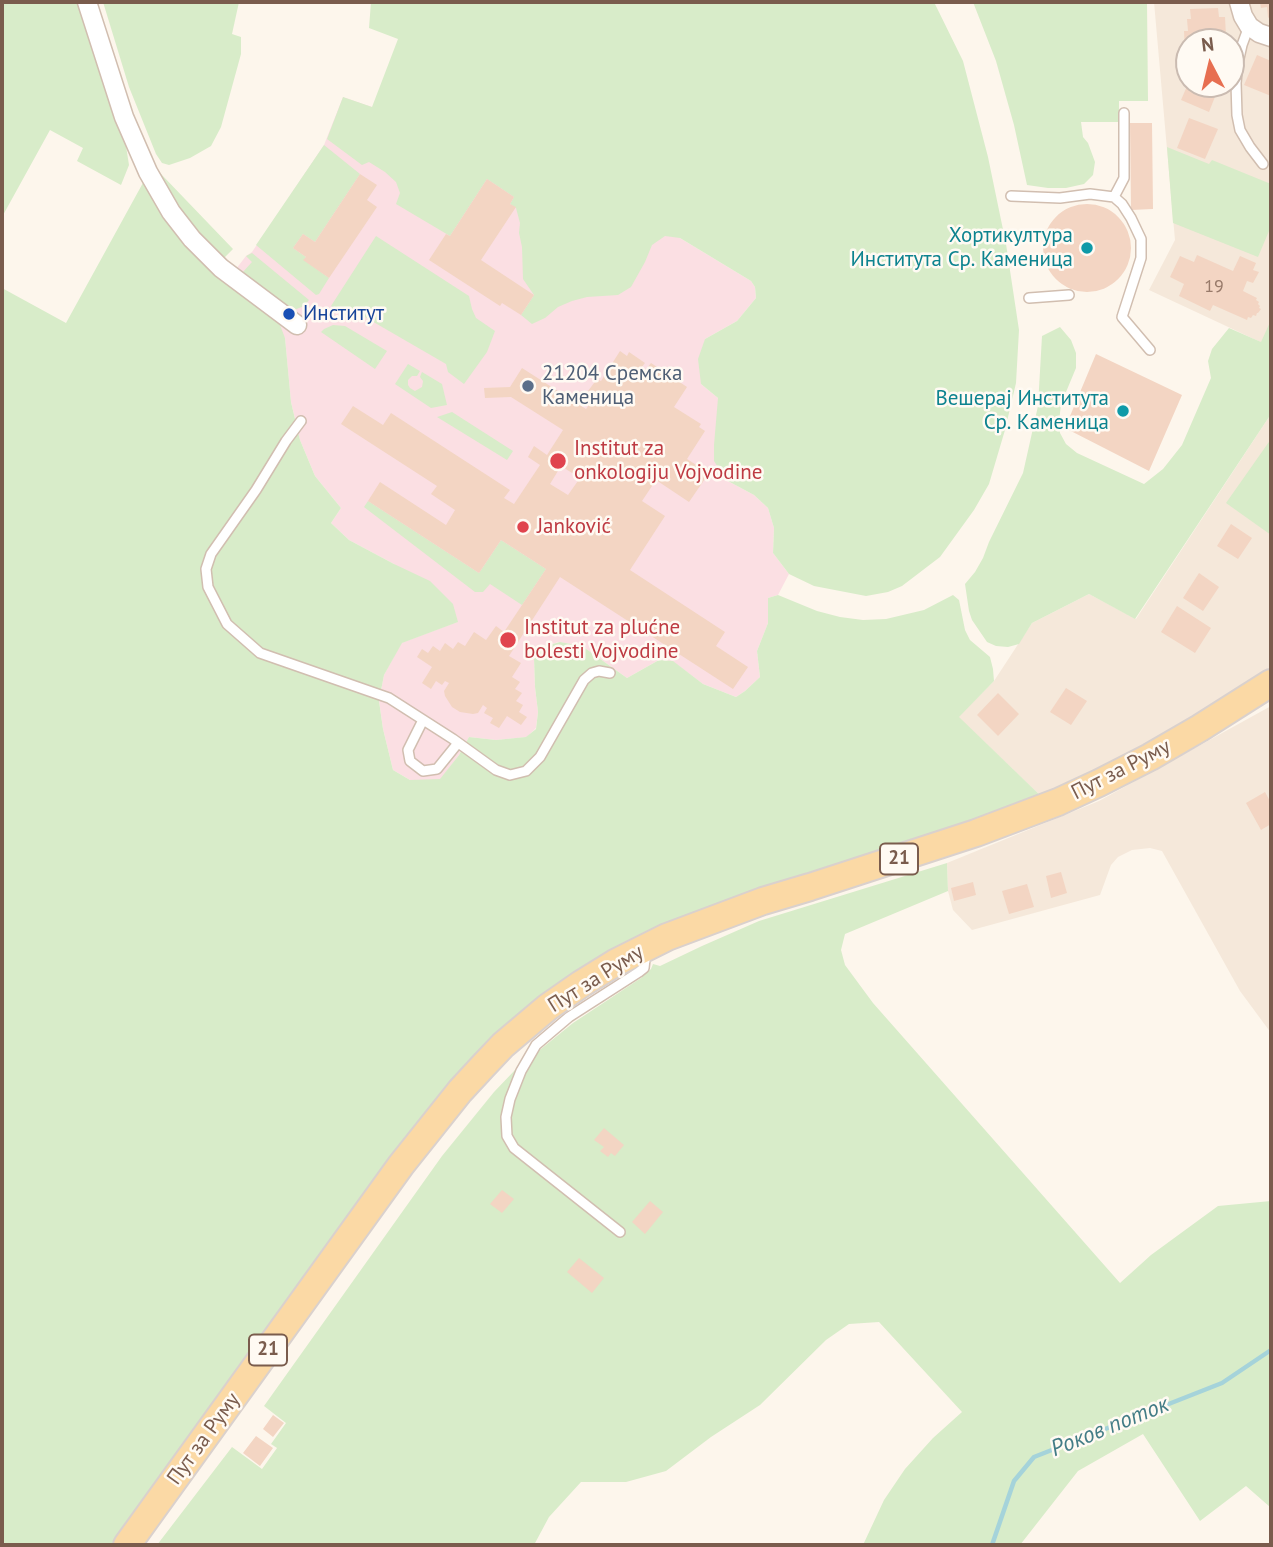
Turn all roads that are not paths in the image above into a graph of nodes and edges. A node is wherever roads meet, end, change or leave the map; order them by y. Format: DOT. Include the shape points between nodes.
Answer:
graph roads {
  1 [pos="87,2"];
  2 [pos="1239,2"];
  3 [pos="1249,26"];
  4 [pos="1271,37"];
  5 [pos="1124,113"];
  6 [pos="1263,164"];
  7 [pos="1011,196"];
  8 [pos="1114,197"];
  9 [pos="1069,295"];
  10 [pos="1030,298"];
  11 [pos="297,325"];
  12 [pos="1150,350"];
  13 [pos="300,421"];
  14 [pos="610,673"];
  15 [pos="1271,683"];
  16 [pos="423,720"];
  17 [pos="458,743"];
  18 [pos="647,946"];
  19 [pos="620,1232"];
  20 [pos="127,1545"];
  1 -- 11 [label="street" via="124,117 171,212 221,268"];
  2 -- 3 [label="street"];
  3 -- 4 [label="street"];
  3 -- 6 [label="lane" via="1238,63 1237,115 1240,130"];
  5 -- 8 [label="lane" via="1124,178"];
  7 -- 8 [label="lane"];
  8 -- 12 [label="lane" via="1141,239 1141,258 1122,317"];
  9 -- 10 [label="lane"];
  13 -- 16 [label="lane" via="211,554 206,569 208,587 228,624 260,653 389,698"];
  14 -- 17 [label="lane" via="592,673 584,680 540,757 526,771 510,775 496,770"];
  15 -- 18 [label="main road, Пут за Руму / 21" via="1160,751 1058,802 940,846 763,901"];
  16 -- 17 [label="lane"];
  16 -- 17 [label="lane" via="408,750 410,761 423,771 437,769"];
  18 -- 19 [label="lane" via="644,968 569,1017 536,1045 521,1071 506,1117 507,1136 514,1148"];
  18 -- 20 [label="main road, Пут за Руму / 21" via="548,1007 503,1045 460,1091 401,1165"];
}
